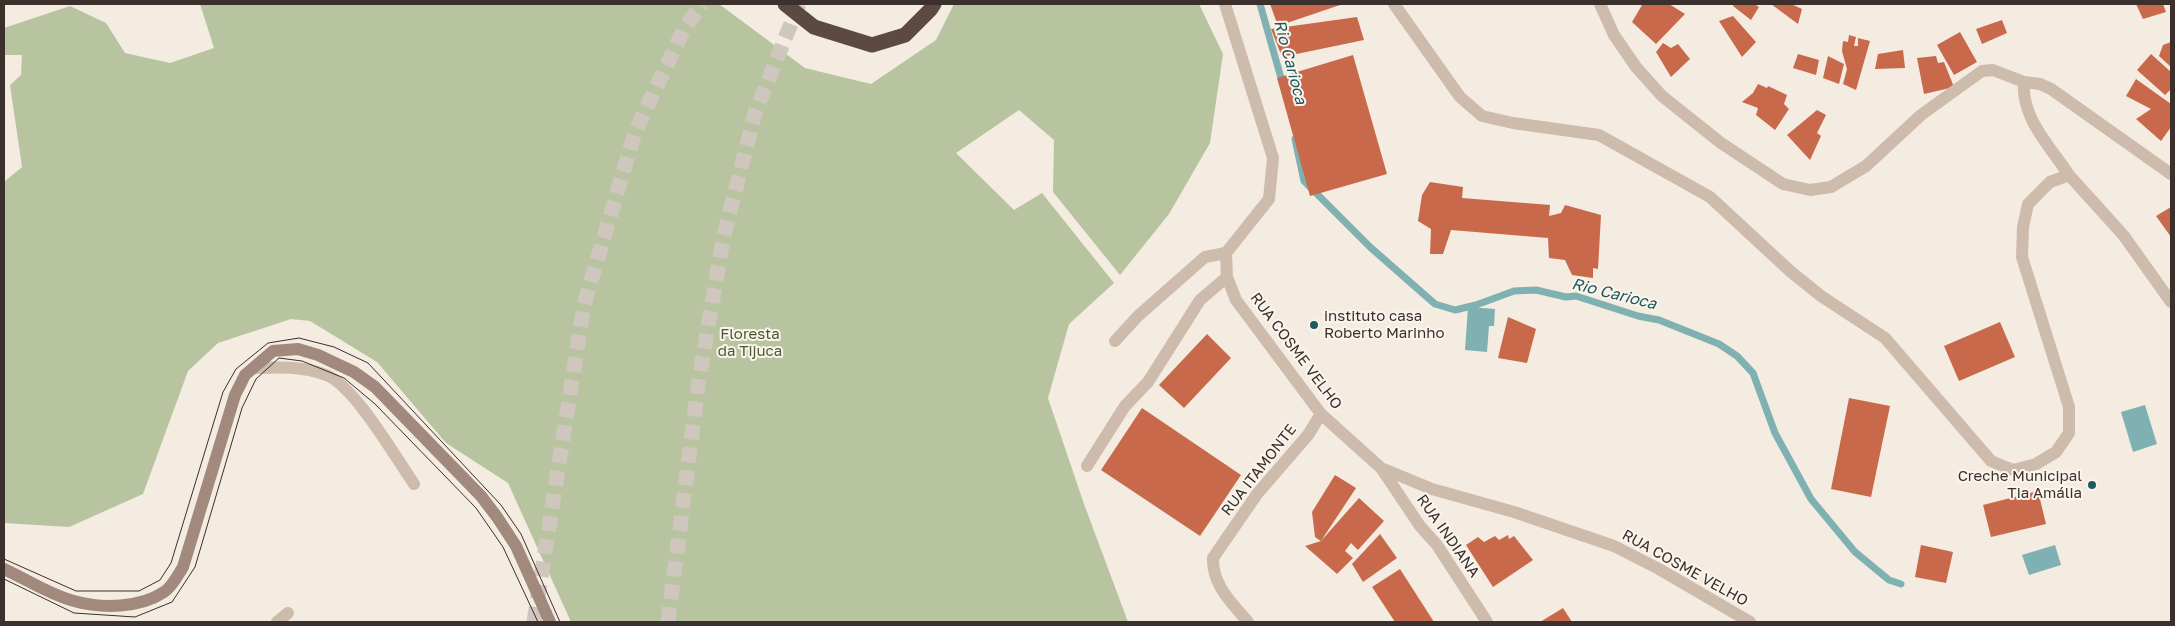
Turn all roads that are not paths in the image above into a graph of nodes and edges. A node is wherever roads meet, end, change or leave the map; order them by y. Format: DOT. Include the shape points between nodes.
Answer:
graph roads {
  1 [pos="785,4"];
  2 [pos="934,4"];
  3 [pos="1225,4"];
  4 [pos="1394,4"];
  5 [pos="1600,4"];
  6 [pos="2024,82"];
  7 [pos="2171,174"];
  8 [pos="2069,175"];
  9 [pos="1226,253"];
  10 [pos="1227,277"];
  11 [pos="2171,302"];
  12 [pos="1115,341"];
  13 [pos="254,368"];
  14 [pos="1321,414"];
  15 [pos="1087,466"];
  16 [pos="1381,468"];
  17 [pos="414,484"];
  18 [pos="4,569"];
  19 [pos="288,613"];
  20 [pos="277,622"];
  21 [pos="550,622"];
  22 [pos="1248,622"];
  23 [pos="1487,622"];
  24 [pos="1750,622"];
  1 -- 2 [label="highway" via="814,27 872,45 905,35"];
  3 -- 9 [label="street" via="1273,158 1269,199"];
  4 -- 8 [label="street" via="1460,97 1482,116 1599,135 1710,197 1821,296 1885,338 1991,461 2013,470 2036,464 2056,452 2070,433 2069,408 2022,257 2028,204 2050,182"];
  5 -- 6 [label="street" via="1614,35 1662,96 1721,143 1783,184 1810,190 1831,187 1866,166 1921,115 1982,71 1993,70"];
  6 -- 7 [label="street" via="2051,89"];
  6 -- 8 [label="street" via="2024,103 2029,116"];
  8 -- 11 [label="street" via="2124,236"];
  9 -- 10 [label="street, RUA COSME VELHO"];
  9 -- 12 [label="street" via="1206,257 1138,316"];
  10 -- 14 [label="street, RUA COSME VELHO" via="1236,300"];
  10 -- 15 [label="street" via="1200,300 1148,382 1125,406"];
  13 -- 17 [label="street" via="290,366 327,375 343,384 366,412"];
  13 -- 18 [label="street" via="246,375 235,395 183,567 166,591 131,605 89,604 72,601"];
  13 -- 21 [label="street" via="273,351 298,350 318,355 354,372 375,387 481,496 497,517 516,546"];
  14 -- 16 [label="street, RUA COSME VELHO"];
  14 -- 22 [label="street, RUA ITAMONTE" via="1308,435 1257,494 1214,558 1217,583"];
  16 -- 23 [label="street, RUA INDIANA"];
  16 -- 24 [label="street, RUA COSME VELHO" via="1432,489 1514,512 1614,546"];
  19 -- 20 [label="street"];
}
